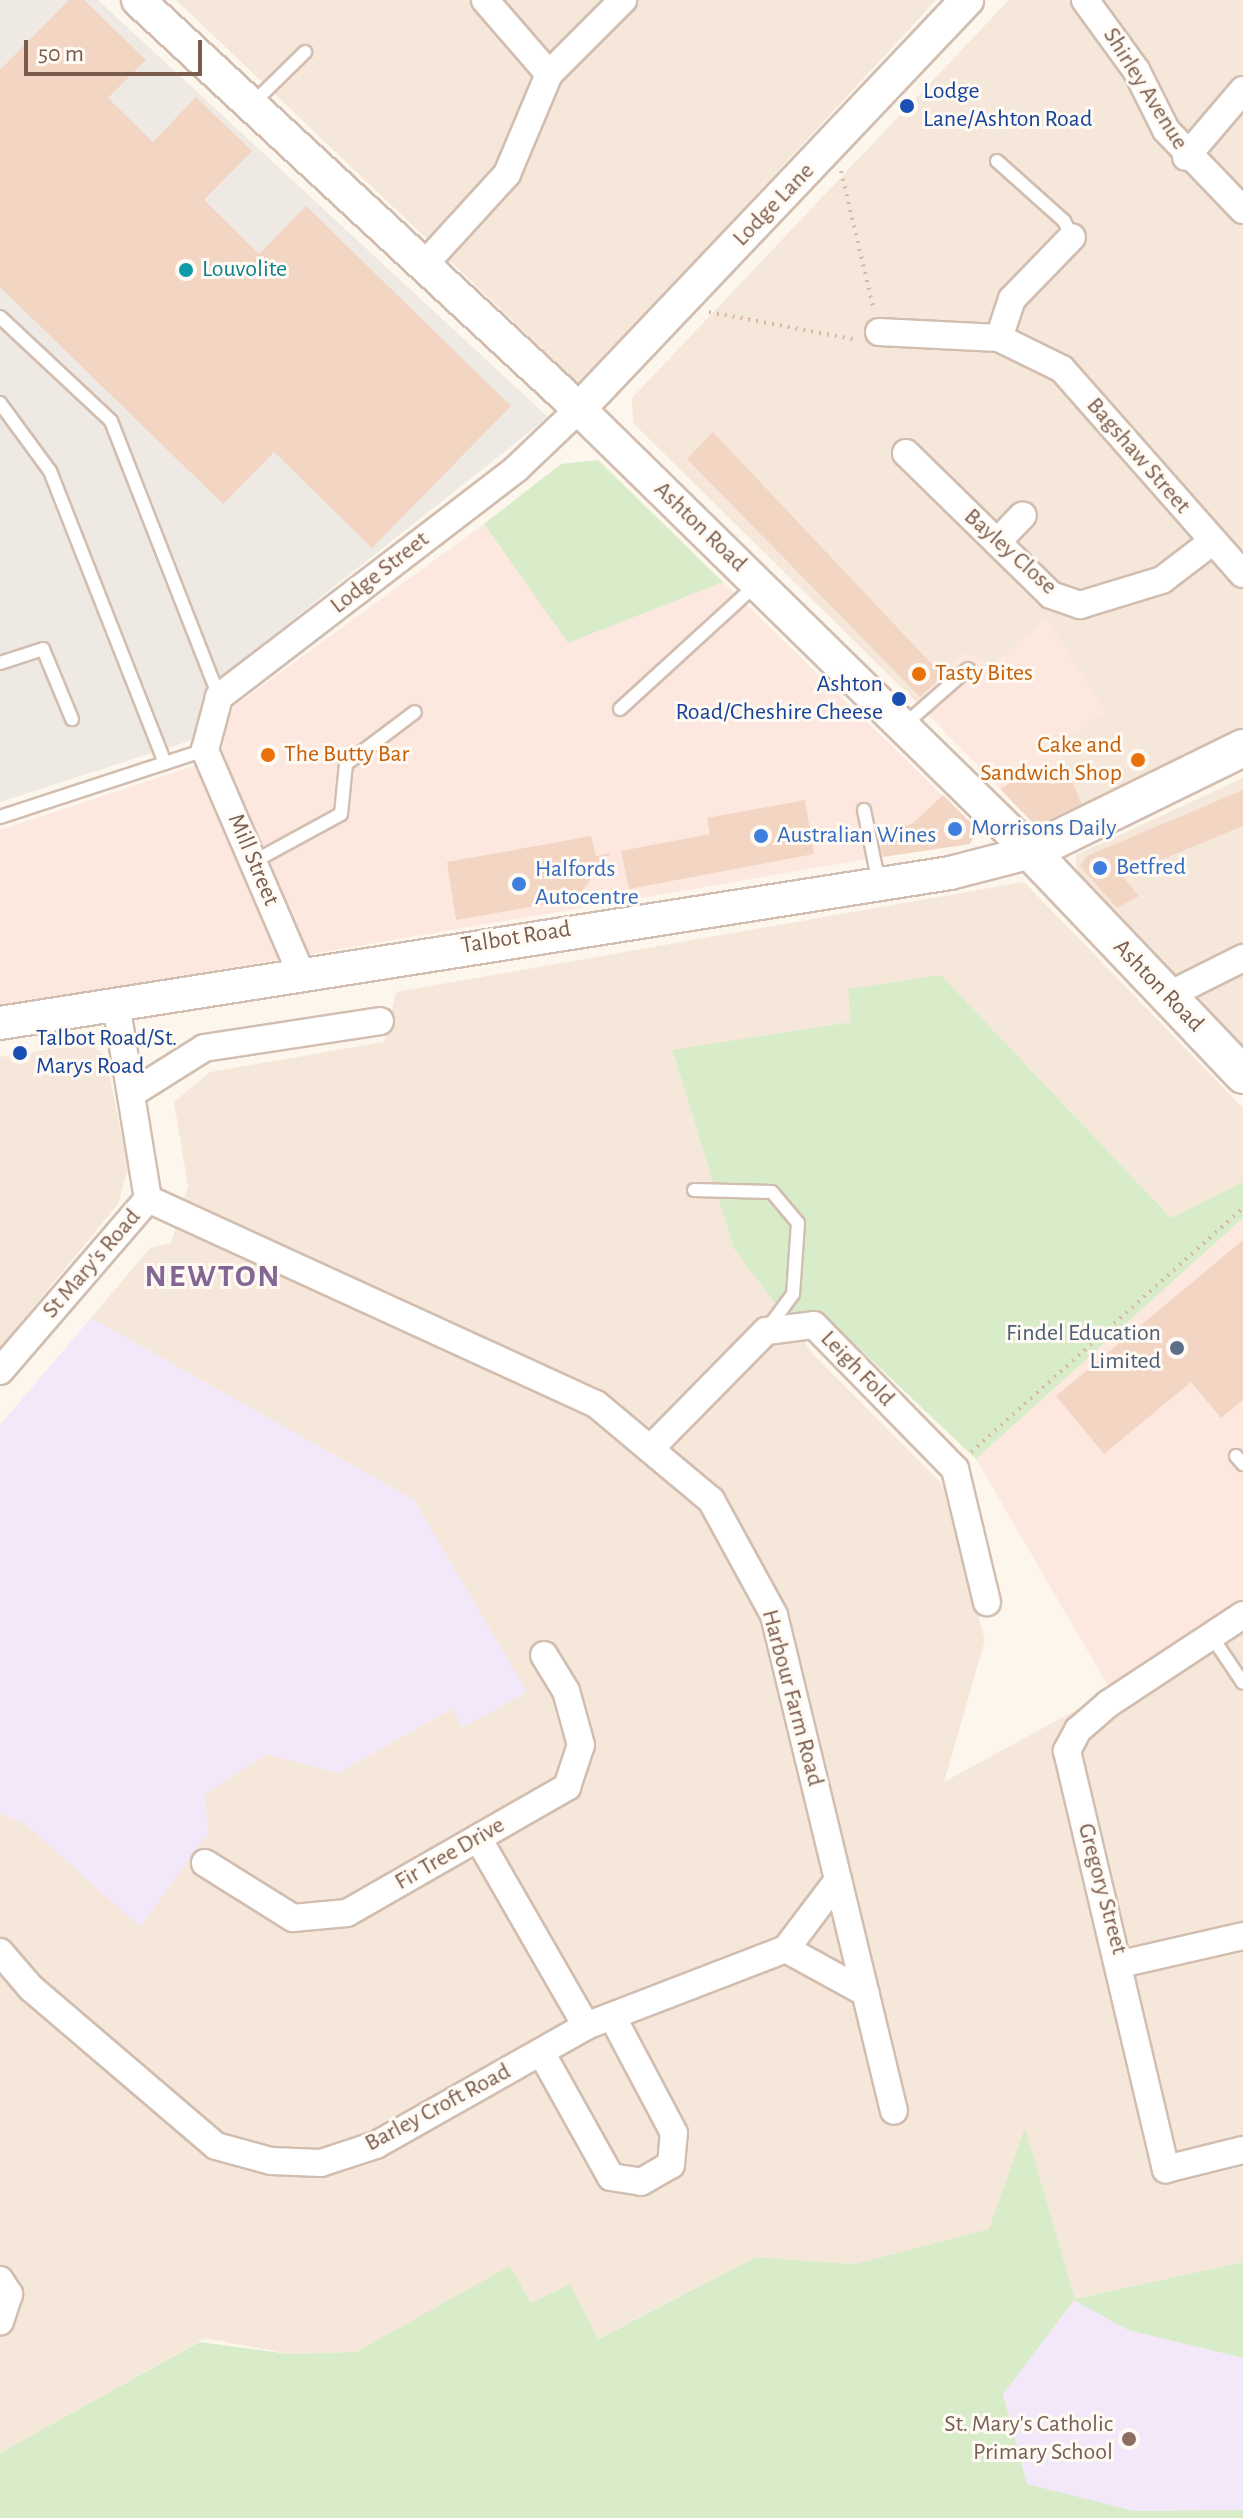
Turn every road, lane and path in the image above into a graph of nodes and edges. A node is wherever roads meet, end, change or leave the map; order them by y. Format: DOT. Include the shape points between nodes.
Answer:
graph roads {
  1 [pos="138,0"];
  2 [pos="485,0"];
  3 [pos="623,0"];
  4 [pos="967,0"];
  5 [pos="1085,0"];
  6 [pos="305,52"];
  7 [pos="549,74"];
  8 [pos="1243,90"];
  9 [pos="251,105"];
  10 [pos="835,142"];
  11 [pos="1186,157"];
  12 [pos="997,161"];
  13 [pos="1243,210"];
  14 [pos="1072,237"];
  15 [pos="424,265"];
  16 [pos="678,306"];
  17 [pos="0,317"];
  18 [pos="879,332"];
  19 [pos="999,338"];
  20 [pos="0,403"];
  21 [pos="579,409"];
  22 [pos="906,453"];
  23 [pos="1023,515"];
  24 [pos="1213,541"];
  25 [pos="997,542"];
  26 [pos="1243,574"];
  27 [pos="758,583"];
  28 [pos="0,663"];
  29 [pos="968,669"];
  30 [pos="219,697"];
  31 [pos="620,709"];
  32 [pos="415,712"];
  33 [pos="72,719"];
  34 [pos="904,725"];
  35 [pos="1243,748"];
  36 [pos="205,750"];
  37 [pos="165,763"];
  38 [pos="864,810"];
  39 [pos="0,817"];
  40 [pos="1031,852"];
  41 [pos="253,862"];
  42 [pos="879,884"];
  43 [pos="1243,958"];
  44 [pos="300,971"];
  45 [pos="1167,996"];
  46 [pos="116,1003"];
  47 [pos="380,1021"];
  48 [pos="0,1023"];
  49 [pos="1243,1075"];
  50 [pos="131,1094"];
  51 [pos="694,1190"];
  52 [pos="148,1199"];
  53 [pos="1243,1208"];
  54 [pos="766,1331"];
  55 [pos="0,1371"];
  56 [pos="650,1449"];
  57 [pos="955,1469"];
  58 [pos="987,1602"];
  59 [pos="1243,1615"];
  60 [pos="1212,1637"];
  61 [pos="544,1655"];
  62 [pos="1243,1683"];
  63 [pos="478,1838"];
  64 [pos="205,1863"];
  65 [pos="838,1880"];
  66 [pos="1243,1936"];
  67 [pos="786,1949"];
  68 [pos="0,1952"];
  69 [pos="1121,1964"];
  70 [pos="866,1993"];
  71 [pos="612,2016"];
  72 [pos="586,2026"];
  73 [pos="541,2052"];
  74 [pos="894,2111"];
  75 [pos="1243,2150"];
  76 [pos="0,2280"];
  77 [pos="0,2322"];
  1 -- 9 [label="street, Ashton Road"];
  2 -- 7 [label="street"];
  3 -- 7 [label="street"];
  4 -- 10 [label="street, Lodge Lane"];
  5 -- 11 [label="street, Shirley Avenue"];
  6 -- 9 [label="lane"];
  7 -- 15 [label="street" via="507,174"];
  8 -- 11 [label="street"];
  9 -- 15 [label="street, Ashton Road"];
  10 -- 16 [label="street, Lodge Lane"];
  10 -- 18 [label="path"];
  11 -- 13 [label="street, Shirley Avenue"];
  12 -- 14 [label="lane" via="1064,221"];
  14 -- 19 [label="street" via="1012,299"];
  15 -- 21 [label="street, Ashton Road"];
  16 -- 18 [label="path" via="852,341"];
  16 -- 21 [label="street, Lodge Lane"];
  17 -- 30 [label="lane" via="111,421"];
  18 -- 19 [label="street, Bagshaw Street"];
  19 -- 24 [label="street, Bagshaw Street" via="1062,369"];
  20 -- 37 [label="lane" via="50,471"];
  21 -- 27 [label="street, Ashton Road"];
  21 -- 30 [label="street, Lodge Street" via="517,468"];
  22 -- 25 [label="street, Bayley Close"];
  23 -- 25 [label="street"];
  24 -- 25 [label="street, Bayley Close" via="1162,580 1080,605 1051,595"];
  24 -- 26 [label="street, Bagshaw Street"];
  27 -- 31 [label="lane"];
  27 -- 34 [label="street, Ashton Road"];
  28 -- 33 [label="lane" via="43,649"];
  29 -- 34 [label="lane"];
  30 -- 36 [label="street"];
  32 -- 41 [label="lane" via="346,764 341,814"];
  34 -- 40 [label="street, Ashton Road"];
  35 -- 40 [label="main road"];
  36 -- 37 [label="lane"];
  36 -- 41 [label="street, Mill Street"];
  37 -- 39 [label="lane"];
  38 -- 42 [label="lane"];
  40 -- 42 [label="street, Talbot Road"];
  40 -- 45 [label="main road, Ashton Road"];
  41 -- 44 [label="street, Mill Street"];
  42 -- 44 [label="street, Talbot Road"];
  43 -- 45 [label="street"];
  44 -- 46 [label="street, Talbot Road"];
  45 -- 49 [label="main road, Ashton Road"];
  46 -- 48 [label="street, Talbot Road"];
  46 -- 50 [label="street, St Mary's Road"];
  47 -- 50 [label="street" via="204,1048"];
  50 -- 52 [label="street, St Mary's Road"];
  51 -- 54 [label="lane" via="772,1192 798,1223 793,1294"];
  52 -- 55 [label="street, St Mary's Road"];
  52 -- 56 [label="street, Harbour Farm Road" via="596,1404"];
  53 -- 57 [label="path"];
  54 -- 56 [label="street"];
  54 -- 57 [label="street, Leigh Fold" via="814,1325"];
  56 -- 65 [label="street, Harbour Farm Road" via="711,1500 774,1615"];
  57 -- 58 [label="street"];
  59 -- 60 [label="street, Gregory Street"];
  60 -- 62 [label="lane"];
  60 -- 69 [label="street, Gregory Street" via="1108,1704 1078,1730 1067,1751"];
  61 -- 63 [label="street, Fir Tree Drive" via="566,1691 581,1745 567,1787"];
  63 -- 64 [label="street, Fir Tree Drive" via="347,1913 293,1918"];
  63 -- 72 [label="street"];
  65 -- 67 [label="street"];
  65 -- 70 [label="street, Harbour Farm Road"];
  66 -- 69 [label="street"];
  67 -- 70 [label="street"];
  67 -- 71 [label="street, Barley Croft Road"];
  68 -- 73 [label="street, Barley Croft Road" via="31,1988 216,2146 271,2161 321,2163 376,2145"];
  69 -- 75 [label="street, Gregory Street" via="1166,2169"];
  70 -- 74 [label="street, Harbour Farm Road"];
  71 -- 72 [label="street, Barley Croft Road"];
  71 -- 73 [label="street" via="674,2133 671,2165 641,2182 611,2177"];
  72 -- 73 [label="street, Barley Croft Road"];
  76 -- 77 [label="street" via="9,2294"];
}
